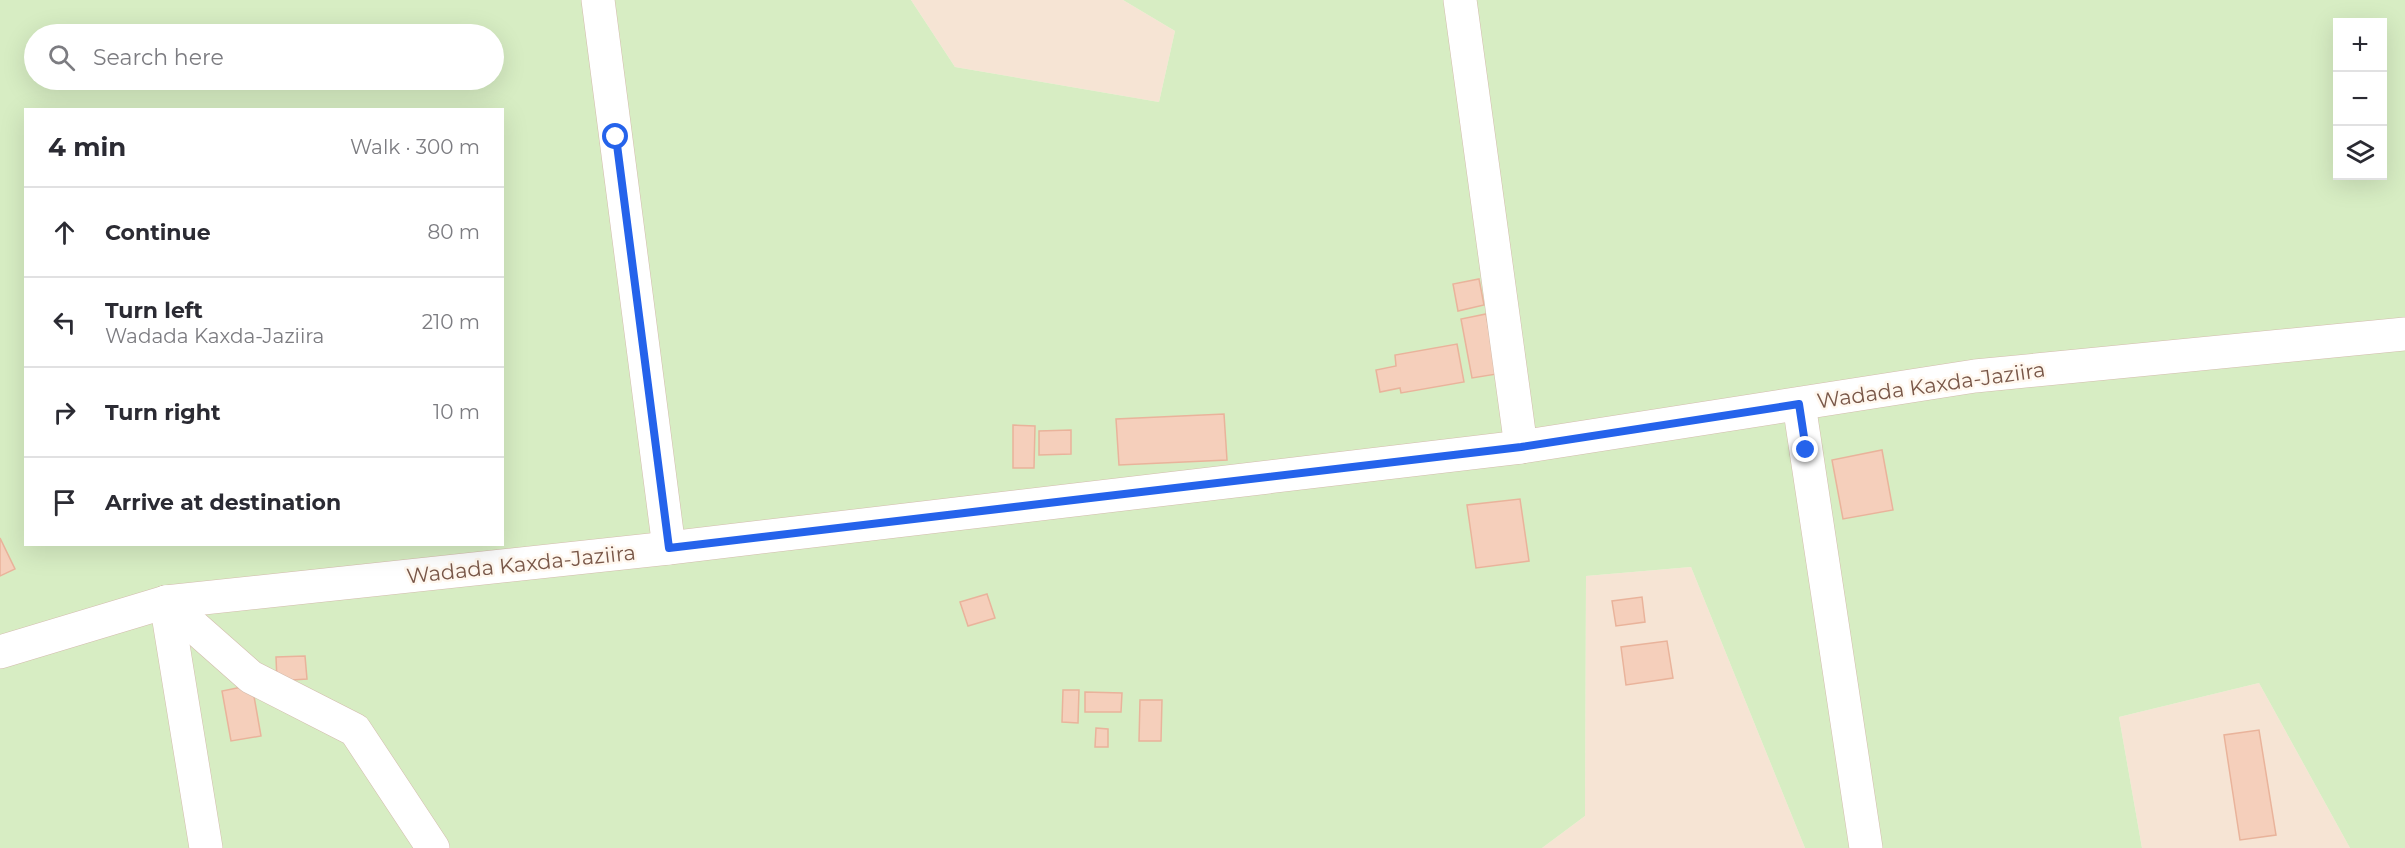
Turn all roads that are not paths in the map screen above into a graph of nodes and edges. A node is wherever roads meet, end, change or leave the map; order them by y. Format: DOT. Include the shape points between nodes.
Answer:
graph roads {
  1 [pos="598,0"];
  2 [pos="1460,0"];
  3 [pos="2405,334"];
  4 [pos="1799,404"];
  5 [pos="1521,447"];
  6 [pos="669,548"];
  7 [pos="166,602"];
  8 [pos="0,652"];
  9 [pos="206,848"];
  10 [pos="433,848"];
  11 [pos="1866,848"];
  1 -- 6 [label="street"];
  2 -- 5 [label="street"];
  3 -- 4 [label="street, Wadada Kaxda-Jaziira" via="1975,376"];
  4 -- 5 [label="street, Wadada Kaxda-Jaziira"];
  4 -- 11 [label="street"];
  5 -- 6 [label="street, Wadada Kaxda-Jaziira"];
  6 -- 7 [label="street, Wadada Kaxda-Jaziira"];
  7 -- 8 [label="street, Wadada Kaxda-Jaziira"];
  7 -- 9 [label="street"];
  7 -- 10 [label="street" via="251,677 356,730"];
}
